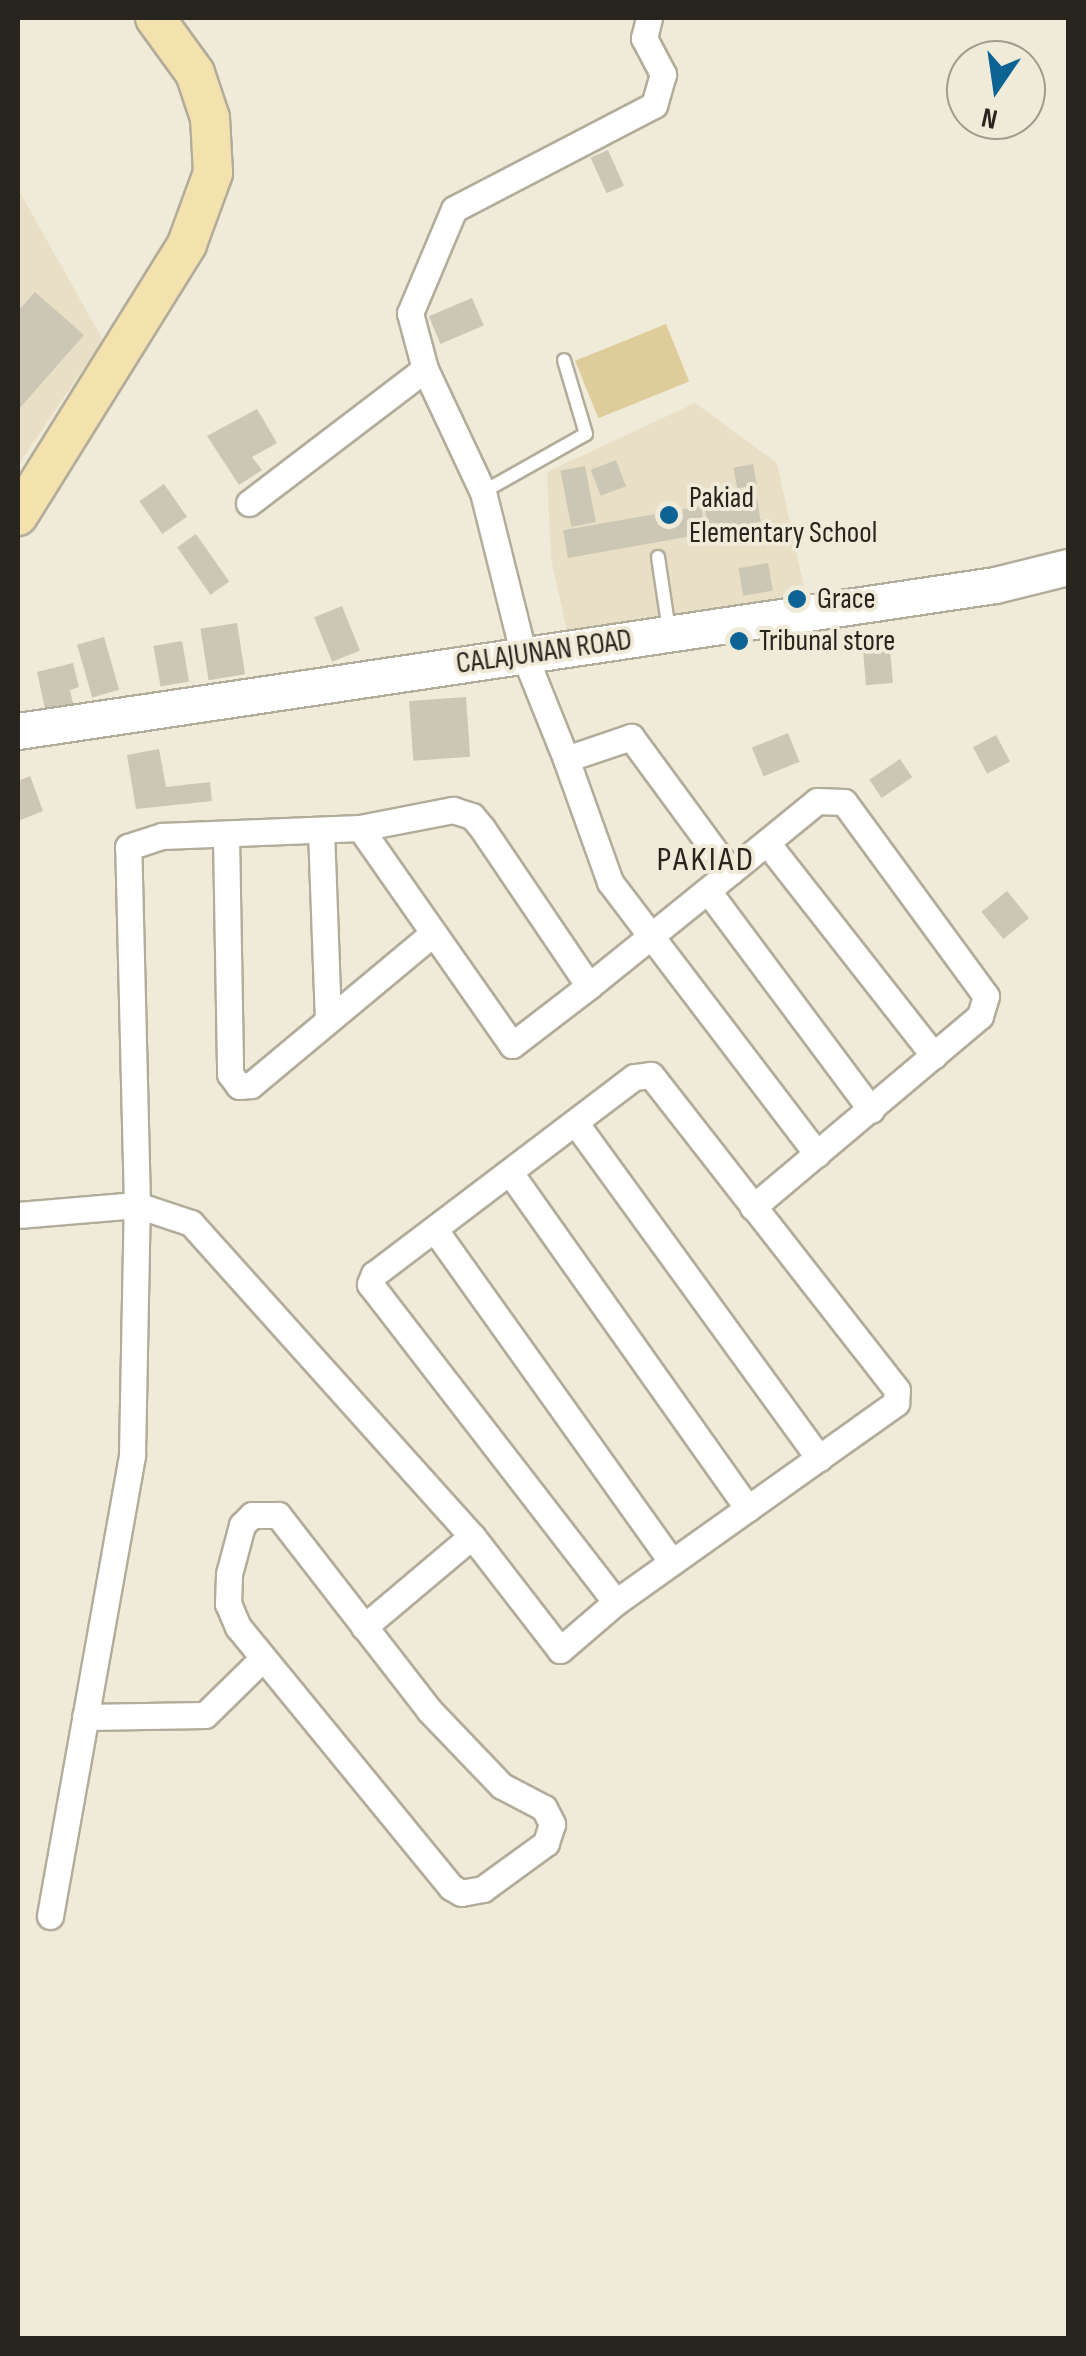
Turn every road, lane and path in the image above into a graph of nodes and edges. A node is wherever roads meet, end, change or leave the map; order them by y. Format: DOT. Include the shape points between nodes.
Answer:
graph roads {
  1 [pos="156,18"];
  2 [pos="649,18"];
  3 [pos="564,360"];
  4 [pos="425,369"];
  5 [pos="483,492"];
  6 [pos="250,503"];
  7 [pos="18,516"];
  8 [pos="658,557"];
  9 [pos="1068,568"];
  10 [pos="670,634"];
  11 [pos="523,652"];
  12 [pos="18,731"];
  13 [pos="566,759"];
  14 [pos="360,828"];
  15 [pos="320,830"];
  16 [pos="226,836"];
  17 [pos="768,844"];
  18 [pos="730,872"];
  19 [pos="708,891"];
  20 [pos="432,934"];
  21 [pos="651,936"];
  22 [pos="589,986"];
  23 [pos="328,1019"];
  24 [pos="934,1056"];
  25 [pos="871,1110"];
  26 [pos="577,1126"];
  27 [pos="817,1154"];
  28 [pos="511,1174"];
  29 [pos="137,1205"];
  30 [pos="753,1206"];
  31 [pos="18,1215"];
  32 [pos="435,1230"];
  33 [pos="820,1458"];
  34 [pos="748,1509"];
  35 [pos="472,1536"];
  36 [pos="672,1562"];
  37 [pos="616,1602"];
  38 [pos="364,1627"];
  39 [pos="262,1660"];
  40 [pos="85,1717"];
  41 [pos="50,1916"];
  1 -- 7 [label="main road" via="195,73 210,118 213,173 188,244"];
  2 -- 4 [label="street" via="644,38 663,74 654,105 454,208 446,220 412,298"];
  3 -- 5 [label="lane" via="586,434"];
  4 -- 5 [label="street"];
  4 -- 6 [label="street"];
  5 -- 11 [label="street"];
  8 -- 10 [label="lane"];
  9 -- 10 [label="main road, CALAJUNAN ROAD"];
  10 -- 11 [label="main road, CALAJUNAN ROAD"];
  11 -- 12 [label="main road, CALAJUNAN ROAD"];
  11 -- 13 [label="street"];
  13 -- 18 [label="street" via="630,737"];
  13 -- 21 [label="street" via="610,882"];
  14 -- 15 [label="street"];
  14 -- 20 [label="street"];
  14 -- 22 [label="street" via="453,810 472,816"];
  15 -- 16 [label="street"];
  15 -- 23 [label="street"];
  16 -- 23 [label="street" via="230,1074 239,1086 251,1085"];
  16 -- 29 [label="street" via="162,836 128,847"];
  17 -- 18 [label="street"];
  17 -- 24 [label="street"];
  17 -- 24 [label="street" via="817,800 844,802 986,996 980,1016"];
  18 -- 19 [label="street"];
  19 -- 21 [label="street"];
  19 -- 25 [label="street"];
  20 -- 22 [label="street" via="512,1045"];
  20 -- 23 [label="street"];
  21 -- 22 [label="street"];
  21 -- 27 [label="street"];
  24 -- 25 [label="street"];
  25 -- 27 [label="street"];
  26 -- 28 [label="street"];
  26 -- 30 [label="street" via="634,1077 651,1075"];
  26 -- 33 [label="street"];
  27 -- 30 [label="street"];
  28 -- 32 [label="street"];
  28 -- 34 [label="street"];
  29 -- 31 [label="street"];
  29 -- 35 [label="street" via="191,1222"];
  29 -- 40 [label="street" via="132,1455"];
  30 -- 33 [label="street" via="897,1390 888,1410"];
  32 -- 36 [label="street"];
  32 -- 37 [label="street" via="374,1274 373,1294"];
  33 -- 34 [label="street"];
  34 -- 36 [label="street"];
  35 -- 37 [label="street" via="560,1650"];
  35 -- 38 [label="street"];
  36 -- 37 [label="street"];
  38 -- 39 [label="street" via="278,1515 252,1515 236,1540 228,1604"];
  38 -- 39 [label="street" via="441,1723 502,1786 544,1808 552,1824 546,1842 483,1889 461,1893 451,1887"];
  39 -- 40 [label="street" via="205,1714"];
  40 -- 41 [label="street"];
}
